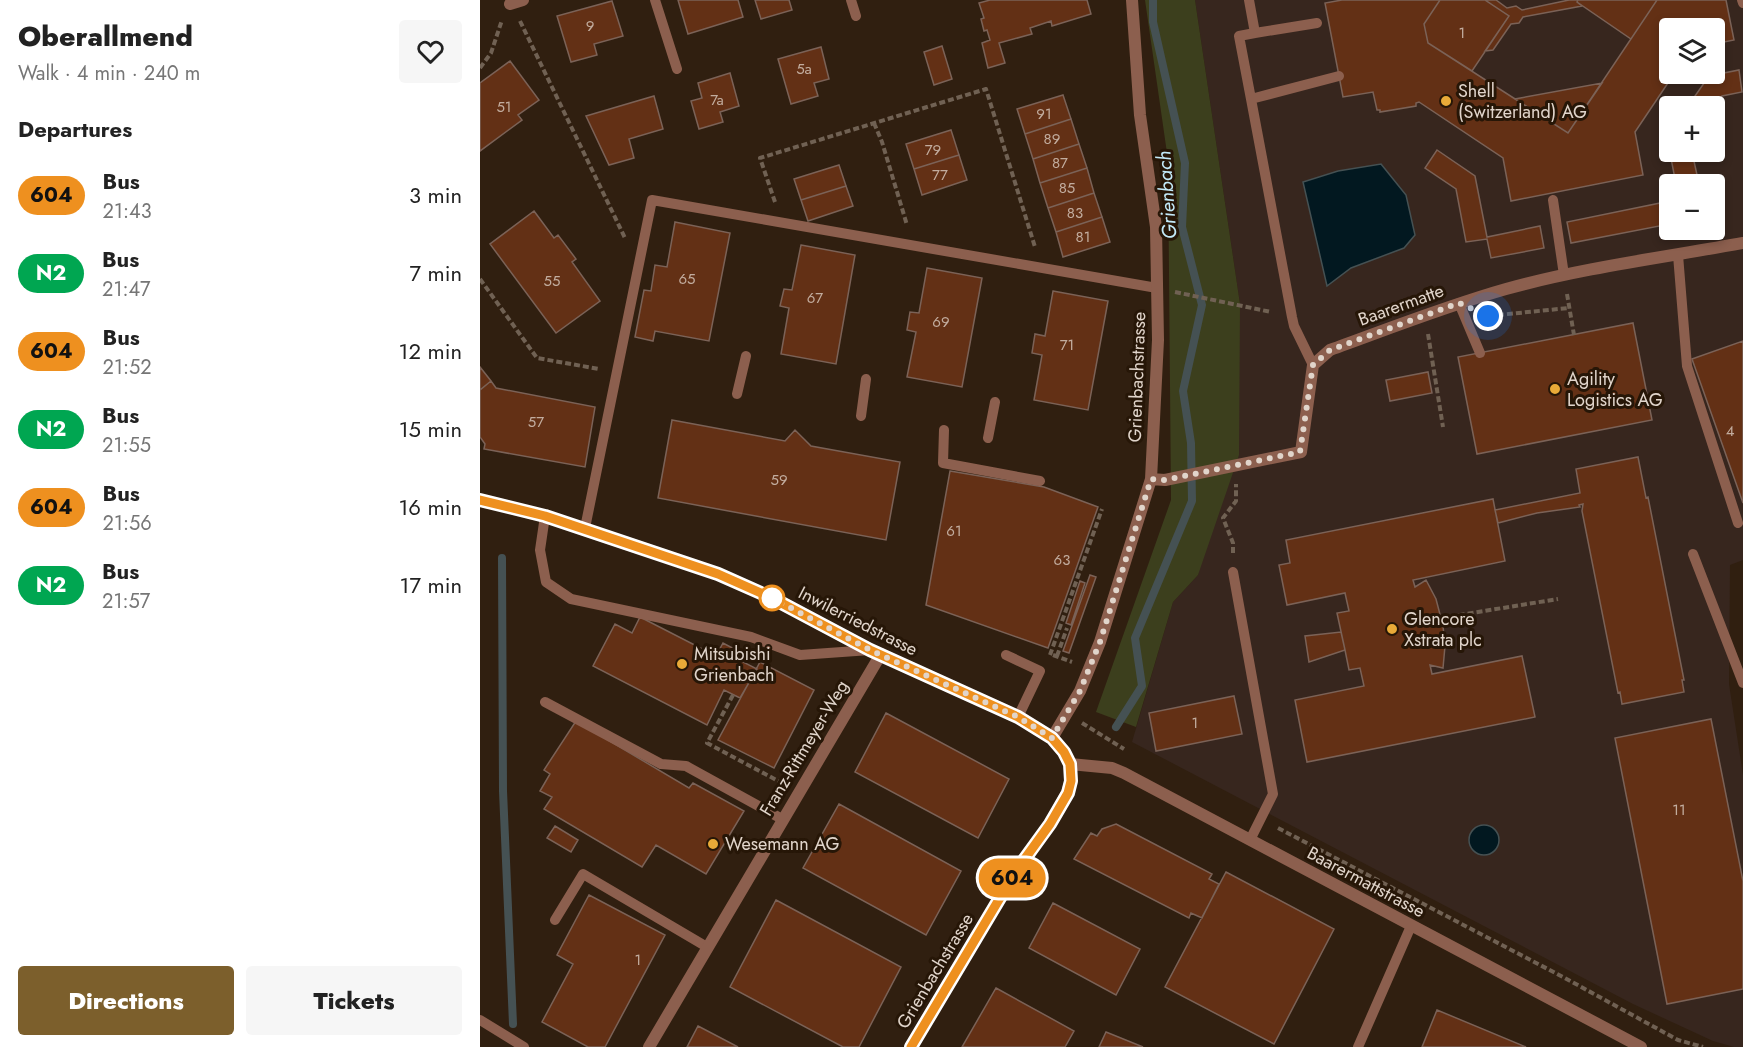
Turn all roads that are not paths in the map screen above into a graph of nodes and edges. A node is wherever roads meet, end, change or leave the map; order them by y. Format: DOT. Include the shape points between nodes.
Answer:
graph roads {
  1 [pos="523,0"];
  2 [pos="655,0"];
  3 [pos="851,0"];
  4 [pos="1132,0"];
  5 [pos="1249,0"];
  6 [pos="511,8"];
  7 [pos="856,16"];
  8 [pos="1317,22"];
  9 [pos="1255,33"];
  10 [pos="677,69"];
  11 [pos="1339,76"];
  12 [pos="1251,99"];
  13 [pos="1553,200"];
  14 [pos="1743,243"];
  15 [pos="1678,255"];
  16 [pos="1564,276"];
  17 [pos="1157,288"];
  18 [pos="1459,303"];
  19 [pos="1480,353"];
  20 [pos="746,356"];
  21 [pos="1313,365"];
  22 [pos="867,379"];
  23 [pos="737,394"];
  24 [pos="995,402"];
  25 [pos="861,416"];
  26 [pos="944,430"];
  27 [pos="988,438"];
  28 [pos="1151,479"];
  29 [pos="1040,481"];
  30 [pos="480,500"];
  31 [pos="545,516"];
  32 [pos="1738,523"];
  33 [pos="585,528"];
  34 [pos="1693,554"];
  35 [pos="1233,572"];
  36 [pos="875,652"];
  37 [pos="1006,655"];
  38 [pos="1743,682"];
  39 [pos="545,702"];
  40 [pos="1018,717"];
  41 [pos="1052,738"];
  42 [pos="1070,764"];
  43 [pos="782,819"];
  44 [pos="1250,840"];
  45 [pos="555,920"];
  46 [pos="1411,926"];
  47 [pos="707,947"];
  48 [pos="480,1020"];
  49 [pos="524,1047"];
  50 [pos="649,1047"];
  51 [pos="911,1047"];
  52 [pos="1358,1047"];
  53 [pos="1641,1047"];
  1 -- 6 [label="street"];
  2 -- 10 [label="lane"];
  3 -- 7 [label="lane"];
  4 -- 17 [label="street, Grienbachstrasse" via="1140,114 1156,227"];
  5 -- 9 [label="lane"];
  8 -- 9 [label="lane"];
  9 -- 12 [label="lane" via="1239,36"];
  11 -- 12 [label="lane"];
  12 -- 21 [label="lane" via="1294,326"];
  13 -- 16 [label="lane"];
  14 -- 15 [label="street, Baarermatte"];
  15 -- 16 [label="street, Baarermatte"];
  15 -- 32 [label="lane" via="1687,366"];
  16 -- 18 [label="street, Baarermatte"];
  17 -- 28 [label="street, Grienbachstrasse"];
  17 -- 33 [label="lane" via="652,200"];
  18 -- 19 [label="lane"];
  18 -- 21 [label="street, Baarermatte" via="1330,350"];
  20 -- 23 [label="lane"];
  21 -- 28 [label="street" via="1300,452 1165,480"];
  22 -- 25 [label="lane"];
  24 -- 27 [label="lane"];
  26 -- 29 [label="lane" via="943,463"];
  28 -- 41 [label="street, Grienbachstrasse" via="1100,642 1080,691"];
  30 -- 31 [label="street, Inwilerriedstrasse"];
  31 -- 33 [label="street, Inwilerriedstrasse"];
  31 -- 36 [label="lane" via="540,550 546,582 571,599 751,637 800,656"];
  33 -- 36 [label="street, Inwilerriedstrasse" via="718,574"];
  34 -- 38 [label="lane"];
  35 -- 44 [label="lane" via="1273,794"];
  36 -- 40 [label="street, Inwilerriedstrasse"];
  36 -- 43 [label="street, Franz-Rittmeyer-Weg"];
  37 -- 40 [label="lane" via="1040,671"];
  39 -- 43 [label="lane" via="661,764 686,766"];
  40 -- 41 [label="street, Inwilerriedstrasse"];
  41 -- 42 [label="street, Inwilerriedstrasse"];
  42 -- 44 [label="street, Baarermattstrasse" via="1118,771"];
  42 -- 51 [label="street, Grienbachstrasse" via="1068,793 1016,871"];
  43 -- 47 [label="street, Franz-Rittmeyer-Weg"];
  44 -- 46 [label="street, Baarermattstrasse"];
  45 -- 47 [label="lane" via="583,874"];
  46 -- 52 [label="lane"];
  46 -- 53 [label="street, Baarermattstrasse"];
  47 -- 50 [label="street, Franz-Rittmeyer-Weg"];
  48 -- 49 [label="lane"];
}
